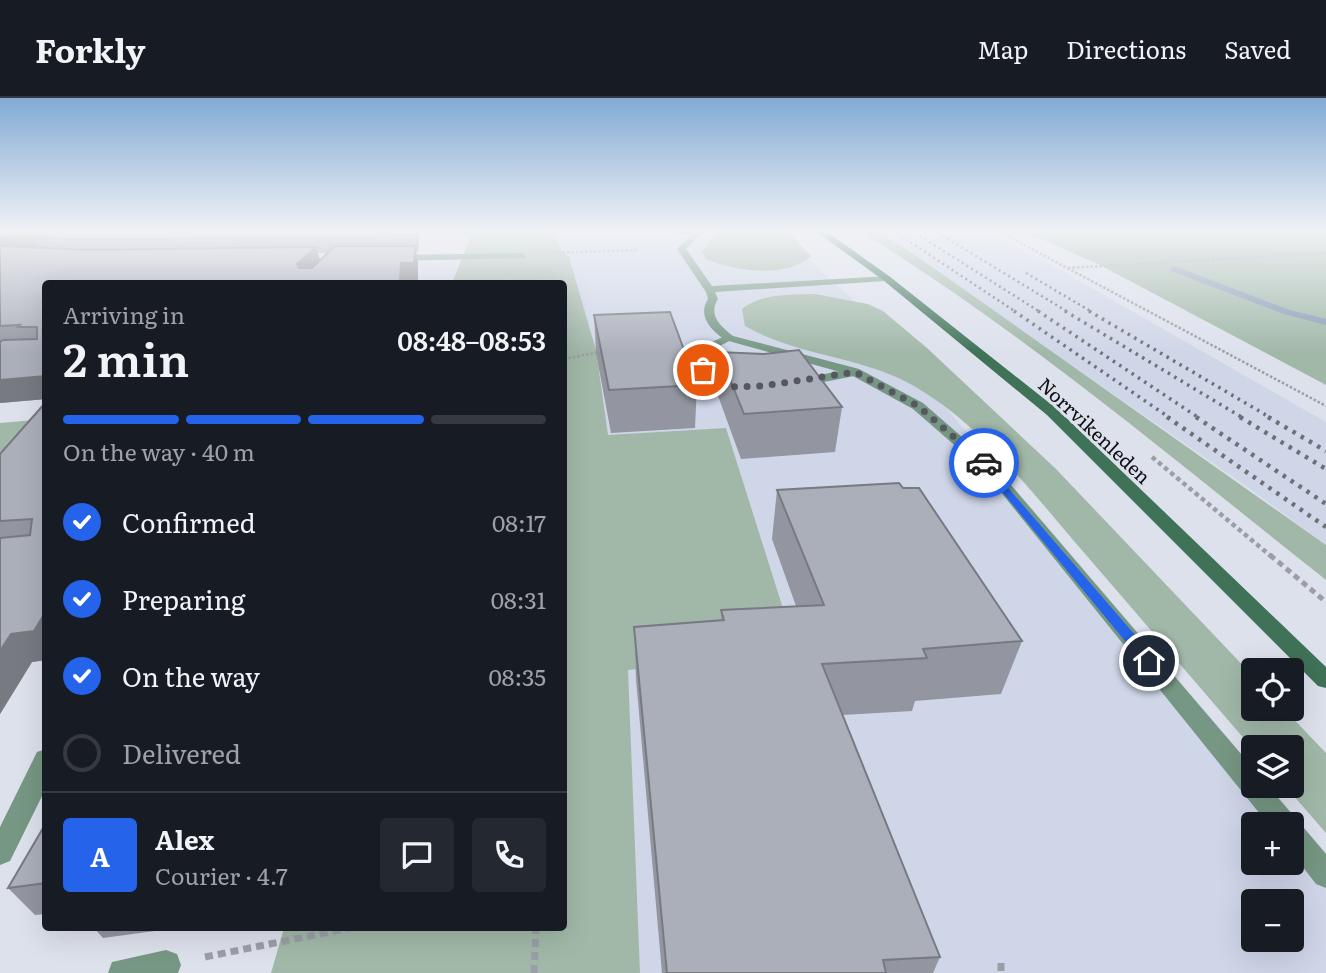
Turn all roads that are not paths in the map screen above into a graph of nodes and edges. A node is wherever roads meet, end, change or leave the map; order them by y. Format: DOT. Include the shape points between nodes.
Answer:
graph roads {
  1 [pos="696,271"];
  2 [pos="876,271"];
  3 [pos="886,278"];
  4 [pos="711,289"];
  5 [pos="729,338"];
  6 [pos="855,372"];
  7 [pos="785,384"];
  8 [pos="754,386"];
  9 [pos="1326,680"];
  10 [pos="42,768"];
  11 [pos="1274,812"];
  12 [pos="1304,848"];
  13 [pos="0,852"];
  14 [pos="1326,875"];
  15 [pos="166,965"];
  16 [pos="123,973"];
  1 -- 4 [label="street"];
  2 -- 3 [label="main road, Norrvikenleden"];
  3 -- 4 [label="street"];
  3 -- 9 [label="main road, Norrvikenleden" via="1052,412"];
  4 -- 5 [label="street" via="708,314 713,326"];
  5 -- 6 [label="street"];
  5 -- 8 [label="street" via="709,347 701,361 703,370 715,383"];
  6 -- 7 [label="street"];
  6 -- 11 [label="street" via="918,406 988,467"];
  10 -- 13 [label="street"];
  12 -- 14 [label="street"];
  15 -- 16 [label="street"];
}
